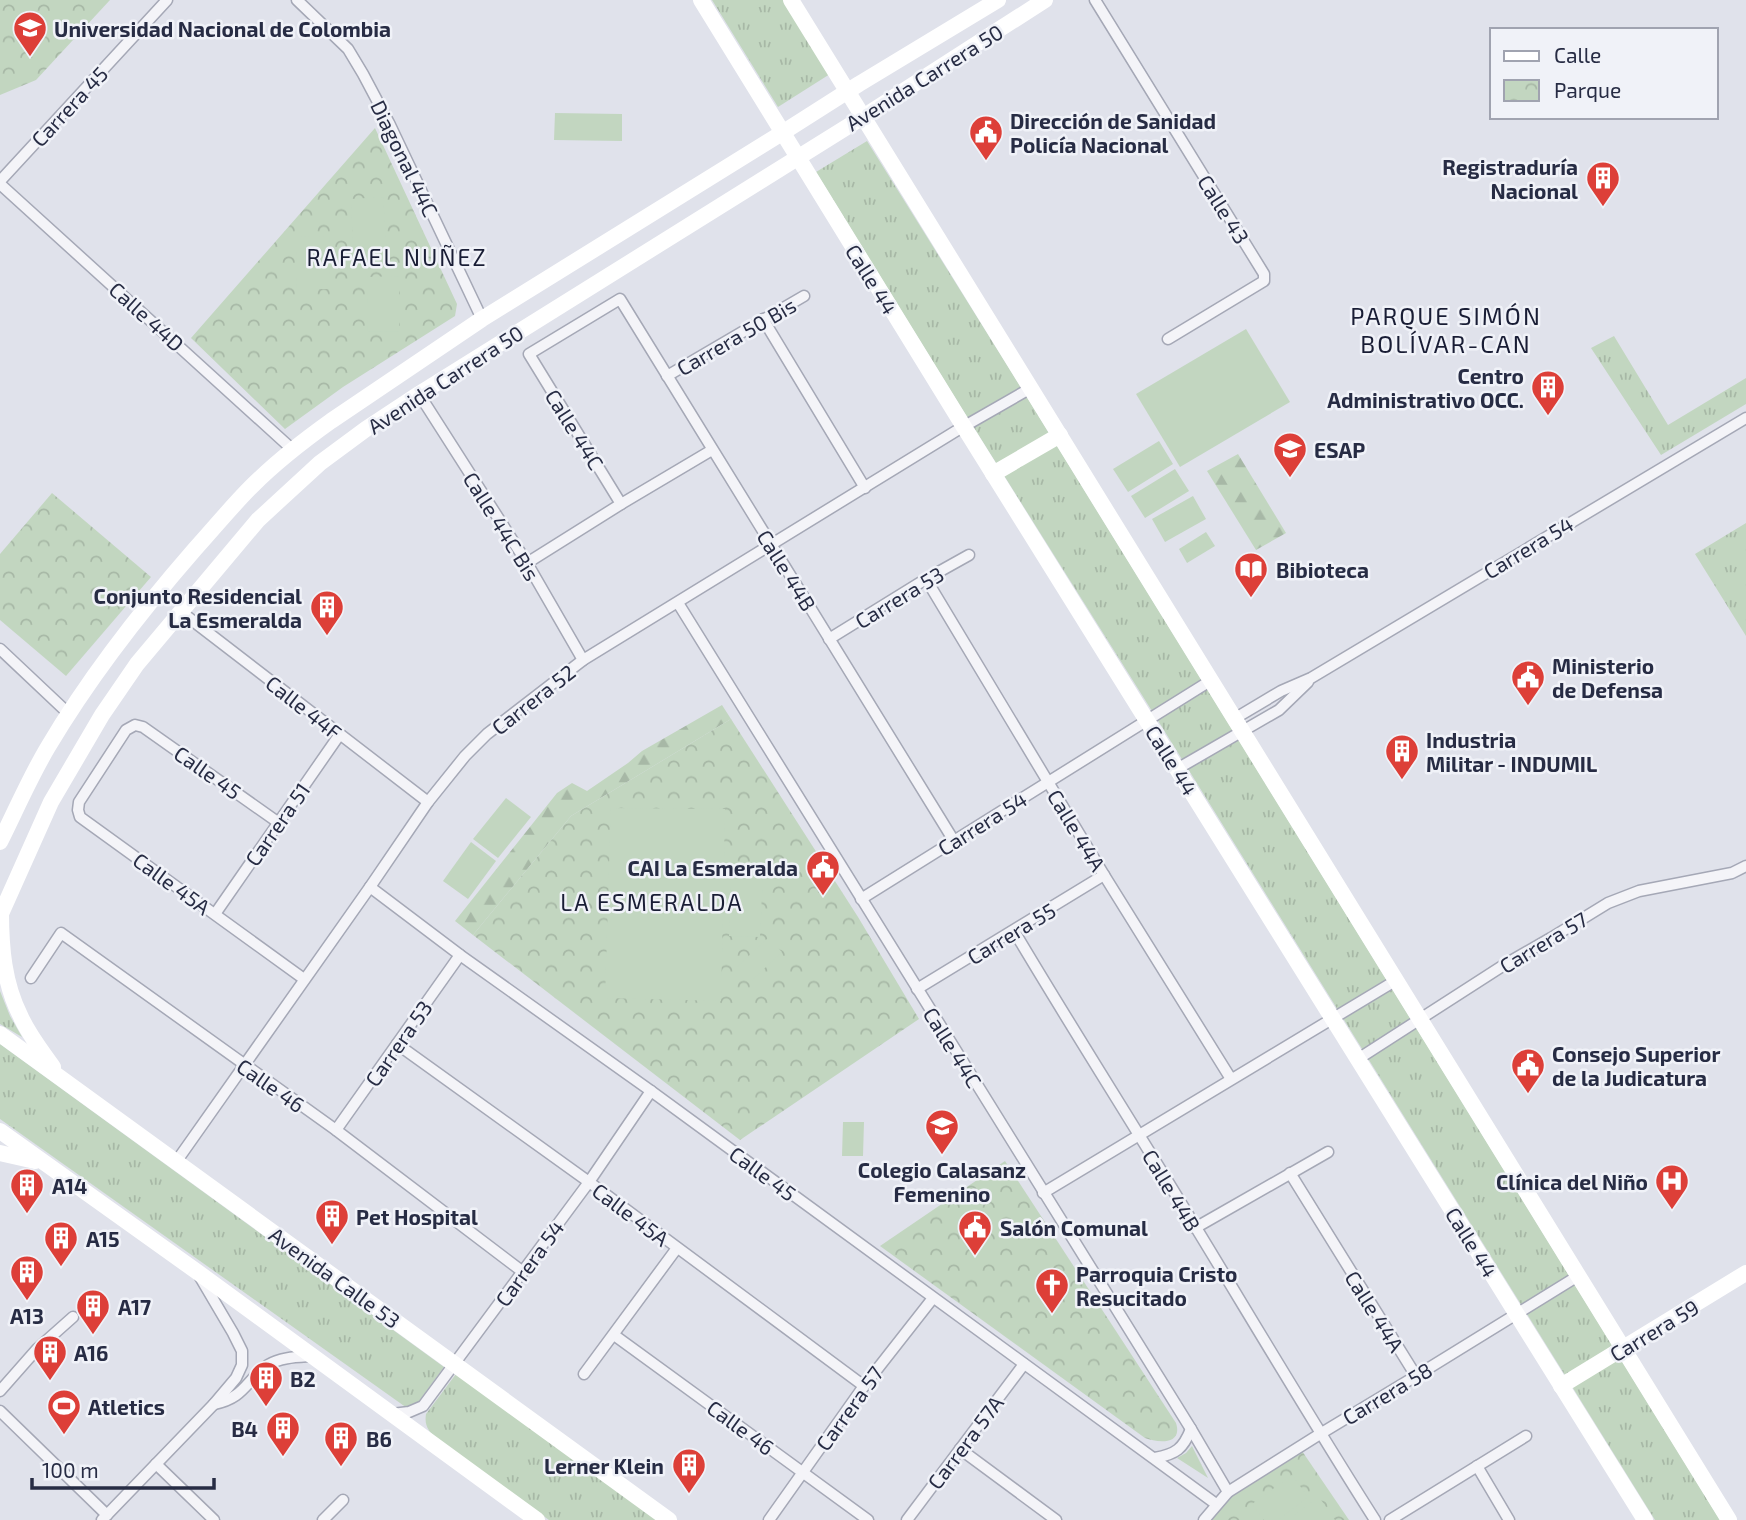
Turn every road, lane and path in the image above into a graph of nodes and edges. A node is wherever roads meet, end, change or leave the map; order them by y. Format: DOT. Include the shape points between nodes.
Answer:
graph roads {
  1 [pos="167,0"];
  2 [pos="297,0"];
  3 [pos="701,0"];
  4 [pos="791,0"];
  5 [pos="998,0"];
  6 [pos="1045,0"];
  7 [pos="1096,0"];
  8 [pos="847,92"];
  9 [pos="863,117"];
  10 [pos="782,133"];
  11 [pos="797,158"];
  12 [pos="0,182"];
  13 [pos="804,296"];
  14 [pos="620,299"];
  15 [pos="482,319"];
  16 [pos="763,319"];
  17 [pos="1168,339"];
  18 [pos="529,354"];
  19 [pos="667,376"];
  20 [pos="1031,388"];
  21 [pos="419,394"];
  22 [pos="1746,418"];
  23 [pos="964,427"];
  24 [pos="1060,435"];
  25 [pos="293,450"];
  26 [pos="712,450"];
  27 [pos="993,474"];
  28 [pos="865,488"];
  29 [pos="621,504"];
  30 [pos="771,544"];
  31 [pos="969,555"];
  32 [pos="527,563"];
  33 [pos="926,579"];
  34 [pos="678,603"];
  35 [pos="180,611"];
  36 [pos="829,639"];
  37 [pos="0,649"];
  38 [pos="583,660"];
  39 [pos="1210,681"];
  40 [pos="69,714"];
  41 [pos="1148,721"];
  42 [pos="135,725"];
  43 [pos="1237,725"];
  44 [pos="340,734"];
  45 [pos="1177,769"];
  46 [pos="1048,782"];
  47 [pos="428,802"];
  48 [pos="279,823"];
  49 [pos="954,841"];
  50 [pos="0,842"];
  51 [pos="1746,866"];
  52 [pos="1104,875"];
  53 [pos="370,887"];
  54 [pos="861,898"];
  55 [pos="1,914"];
  56 [pos="215,914"];
  57 [pos="1014,931"];
  58 [pos="460,955"];
  59 [pos="31,978"];
  60 [pos="304,979"];
  61 [pos="1395,981"];
  62 [pos="917,989"];
  63 [pos="1333,1019"];
  64 [pos="1420,1020"];
  65 [pos="0,1034"];
  66 [pos="397,1044"];
  67 [pos="1358,1059"];
  68 [pos="243,1065"];
  69 [pos="60,1077"];
  70 [pos="1231,1079"];
  71 [pos="651,1091"];
  72 [pos="336,1130"];
  73 [pos="0,1131"];
  74 [pos="1140,1135"];
  75 [pos="1328,1152"];
  76 [pos="0,1153"];
  77 [pos="176,1161"];
  78 [pos="45,1163"];
  79 [pos="1290,1173"];
  80 [pos="589,1182"];
  81 [pos="1043,1193"];
  82 [pos="1195,1228"];
  83 [pos="677,1248"];
  84 [pos="196,1271"];
  85 [pos="523,1272"];
  86 [pos="1746,1273"];
  87 [pos="1578,1276"];
  88 [pos="933,1298"];
  89 [pos="1516,1313"];
  90 [pos="73,1317"];
  91 [pos="614,1335"];
  92 [pos="1623,1349"];
  93 [pos="312,1356"];
  94 [pos="454,1364"];
  95 [pos="1024,1364"];
  96 [pos="584,1374"];
  97 [pos="1416,1376"];
  98 [pos="864,1386"];
  99 [pos="1562,1386"];
  100 [pos="0,1391"];
  101 [pos="214,1404"];
  102 [pos="0,1411"];
  103 [pos="393,1414"];
  104 [pos="1191,1429"];
  105 [pos="1320,1434"];
  106 [pos="1526,1436"];
  107 [pos="960,1449"];
  108 [pos="1155,1458"];
  109 [pos="156,1464"];
  110 [pos="1477,1466"];
  111 [pos="803,1473"];
  112 [pos="1228,1492"];
  113 [pos="343,1500"];
  114 [pos="1216,1504"];
  115 [pos="104,1518"];
  116 [pos="214,1520"];
  117 [pos="323,1520"];
  118 [pos="537,1520"];
  119 [pos="669,1520"];
  120 [pos="769,1520"];
  121 [pos="868,1520"];
  122 [pos="907,1520"];
  123 [pos="1056,1520"];
  124 [pos="1204,1520"];
  125 [pos="1375,1520"];
  126 [pos="1390,1520"];
  127 [pos="1509,1520"];
  128 [pos="1645,1520"];
  129 [pos="1729,1520"];
  1 -- 12 [label="street, Carrera 45"];
  2 -- 15 [label="street, Diagonal 44C" via="348,49 363,74"];
  3 -- 10 [label="main road, Calle 44"];
  4 -- 8 [label="main road"];
  5 -- 8 [label="main road, Avenida Carrera 50"];
  6 -- 9 [label="main road, Avenida Carrera 50"];
  7 -- 17 [label="street, Calle 43" via="1264,274 1264,281"];
  8 -- 9 [label="main road"];
  8 -- 10 [label="main road, Avenida Carrera 50"];
  9 -- 11 [label="main road, Avenida Carrera 50"];
  9 -- 20 [label="main road"];
  10 -- 11 [label="main road, Calle 44"];
  10 -- 15 [label="main road, Avenida Carrera 50"];
  11 -- 21 [label="main road, Avenida Carrera 50"];
  11 -- 23 [label="main road, Calle 44"];
  12 -- 25 [label="street, Calle 44D"];
  13 -- 16 [label="street, Carrera 50 Bis"];
  14 -- 18 [label="street, Avenida Carrera 50"];
  14 -- 19 [label="street, Calle 44B"];
  15 -- 25 [label="main road, Avenida Carrera 50"];
  16 -- 19 [label="street, Carrera 50 Bis"];
  16 -- 28 [label="street"];
  18 -- 29 [label="street, Calle 44C"];
  19 -- 26 [label="street, Calle 44B"];
  20 -- 23 [label="street, Carrera 52"];
  20 -- 24 [label="main road"];
  21 -- 32 [label="street, Calle 44C Bis"];
  21 -- 35 [label="main road, Avenida Carrera 50" via="320,463 258,520"];
  22 -- 43 [label="street, Carrera 54" via="1311,678 1281,691"];
  23 -- 27 [label="main road, Calle 44"];
  23 -- 28 [label="street, Carrera 52"];
  24 -- 27 [label="main road"];
  24 -- 39 [label="main road"];
  25 -- 40 [label="main road, Avenida Carrera 50" via="253,485 164,584"];
  26 -- 29 [label="street"];
  26 -- 30 [label="street, Calle 44B"];
  27 -- 41 [label="main road, Calle 44"];
  28 -- 30 [label="street, Carrera 52"];
  29 -- 32 [label="street"];
  30 -- 34 [label="street, Carrera 52"];
  30 -- 36 [label="street, Calle 44B"];
  31 -- 33 [label="street, Carrera 53"];
  32 -- 38 [label="street, Calle 44C Bis"];
  33 -- 36 [label="street, Carrera 53"];
  33 -- 46 [label="street, Calle 44A"];
  34 -- 38 [label="street, Carrera 52"];
  34 -- 54 [label="street, Calle 44C"];
  35 -- 44 [label="street, Calle 44F"];
  35 -- 55 [label="main road, Avenida Carrera 50" via="137,664 68,771"];
  36 -- 49 [label="street, Calle 44B"];
  37 -- 40 [label="street"];
  38 -- 47 [label="street, Carrera 52" via="487,734"];
  39 -- 41 [label="street, Carrera 54"];
  39 -- 43 [label="main road"];
  40 -- 50 [label="main road, Avenida Carrera 50"];
  41 -- 45 [label="main road, Calle 44"];
  41 -- 46 [label="street, Carrera 54"];
  42 -- 48 [label="street, Calle 45"];
  42 -- 56 [label="street, Calle 45A" via="126,730 79,802 80,817"];
  43 -- 45 [label="street, Carrera 54"];
  43 -- 61 [label="main road"];
  44 -- 47 [label="street, Calle 44F"];
  44 -- 48 [label="street, Carrera 51"];
  45 -- 63 [label="main road, Calle 44"];
  46 -- 49 [label="street, Carrera 54"];
  46 -- 52 [label="street, Calle 44A"];
  47 -- 53 [label="street, Carrera 52"];
  48 -- 56 [label="street, Carrera 51"];
  49 -- 54 [label="street, Carrera 54"];
  51 -- 64 [label="street, Carrera 57" via="1732,873 1639,891 1608,903"];
  52 -- 57 [label="street, Carrera 55"];
  52 -- 70 [label="street, Calle 44A"];
  53 -- 58 [label="street, Calle 45"];
  53 -- 60 [label="street, Carrera 52"];
  54 -- 62 [label="street, Calle 44C"];
  55 -- 69 [label="main road" via="2,953 10,991 28,1030"];
  56 -- 60 [label="street, Calle 45A"];
  57 -- 62 [label="street, Carrera 55"];
  57 -- 74 [label="street, Calle 44B"];
  58 -- 66 [label="street, Carrera 53"];
  58 -- 71 [label="street, Calle 45"];
  59 -- 68 [label="street, Calle 46" via="61,933"];
  60 -- 68 [label="street, Carrera 52"];
  61 -- 63 [label="street"];
  61 -- 64 [label="main road"];
  62 -- 81 [label="street, Calle 44C"];
  63 -- 67 [label="main road, Calle 44"];
  63 -- 70 [label="street"];
  64 -- 67 [label="street, Carrera 57"];
  64 -- 87 [label="main road"];
  65 -- 69 [label="main road, Avenida Calle 53"];
  66 -- 72 [label="street, Carrera 53"];
  66 -- 80 [label="street, Calle 45A"];
  67 -- 89 [label="main road, Calle 44"];
  68 -- 72 [label="street, Calle 46"];
  68 -- 77 [label="street, Carrera 52"];
  69 -- 77 [label="main road, Avenida Calle 53"];
  70 -- 74 [label="street"];
  71 -- 80 [label="street, Carrera 54"];
  71 -- 88 [label="street, Calle 45"];
  72 -- 85 [label="street, Calle 46"];
  73 -- 78 [label="main road"];
  74 -- 81 [label="street"];
  74 -- 82 [label="street, Calle 44B"];
  75 -- 79 [label="street"];
  76 -- 78 [label="main road"];
  77 -- 94 [label="main road, Avenida Calle 53"];
  78 -- 84 [label="main road"];
  79 -- 82 [label="street"];
  79 -- 97 [label="street, Calle 44A"];
  80 -- 83 [label="street, Calle 45A"];
  80 -- 85 [label="street, Carrera 54"];
  81 -- 104 [label="street, Calle 44C"];
  82 -- 105 [label="street, Calle 44B"];
  83 -- 91 [label="street"];
  83 -- 98 [label="street, Calle 45A"];
  84 -- 93 [label="main road"];
  84 -- 101 [label="street" via="242,1351 236,1378"];
  85 -- 94 [label="street, Carrera 54"];
  86 -- 92 [label="main road, Carrera 59"];
  87 -- 89 [label="street, Carrera 58"];
  87 -- 92 [label="main road"];
  88 -- 95 [label="street, Calle 45"];
  88 -- 98 [label="street, Carrera 57"];
  89 -- 97 [label="street, Carrera 58"];
  89 -- 99 [label="main road, Calle 44"];
  90 -- 100 [label="street"];
  91 -- 96 [label="street"];
  91 -- 111 [label="street, Calle 46"];
  92 -- 99 [label="main road, Carrera 59"];
  92 -- 129 [label="main road"];
  93 -- 101 [label="street" via="270,1364 238,1395"];
  93 -- 103 [label="main road"];
  94 -- 103 [label="street, Carrera 54" via="423,1406"];
  94 -- 119 [label="main road, Avenida Calle 53"];
  95 -- 107 [label="street, Carrera 57A"];
  95 -- 108 [label="street, Calle 45"];
  97 -- 105 [label="street, Carrera 58"];
  98 -- 111 [label="street, Carrera 57"];
  99 -- 128 [label="main road, Calle 44"];
  101 -- 109 [label="street"];
  102 -- 115 [label="street"];
  103 -- 118 [label="main road"];
  104 -- 108 [label="street" via="1179,1450"];
  104 -- 112 [label="street, Calle 44C"];
  105 -- 112 [label="street, Carrera 58"];
  105 -- 125 [label="street, Calle 44B"];
  106 -- 110 [label="street"];
  107 -- 122 [label="street, Carrera 57A"];
  107 -- 123 [label="street"];
  108 -- 114 [label="street, Calle 45"];
  109 -- 115 [label="street"];
  109 -- 116 [label="street"];
  110 -- 126 [label="street"];
  110 -- 127 [label="street"];
  111 -- 120 [label="street, Carrera 57"];
  111 -- 121 [label="street, Calle 46"];
  112 -- 114 [label="street, Carrera 58"];
  113 -- 117 [label="street"];
  114 -- 124 [label="street, Carrera 58"];
}
